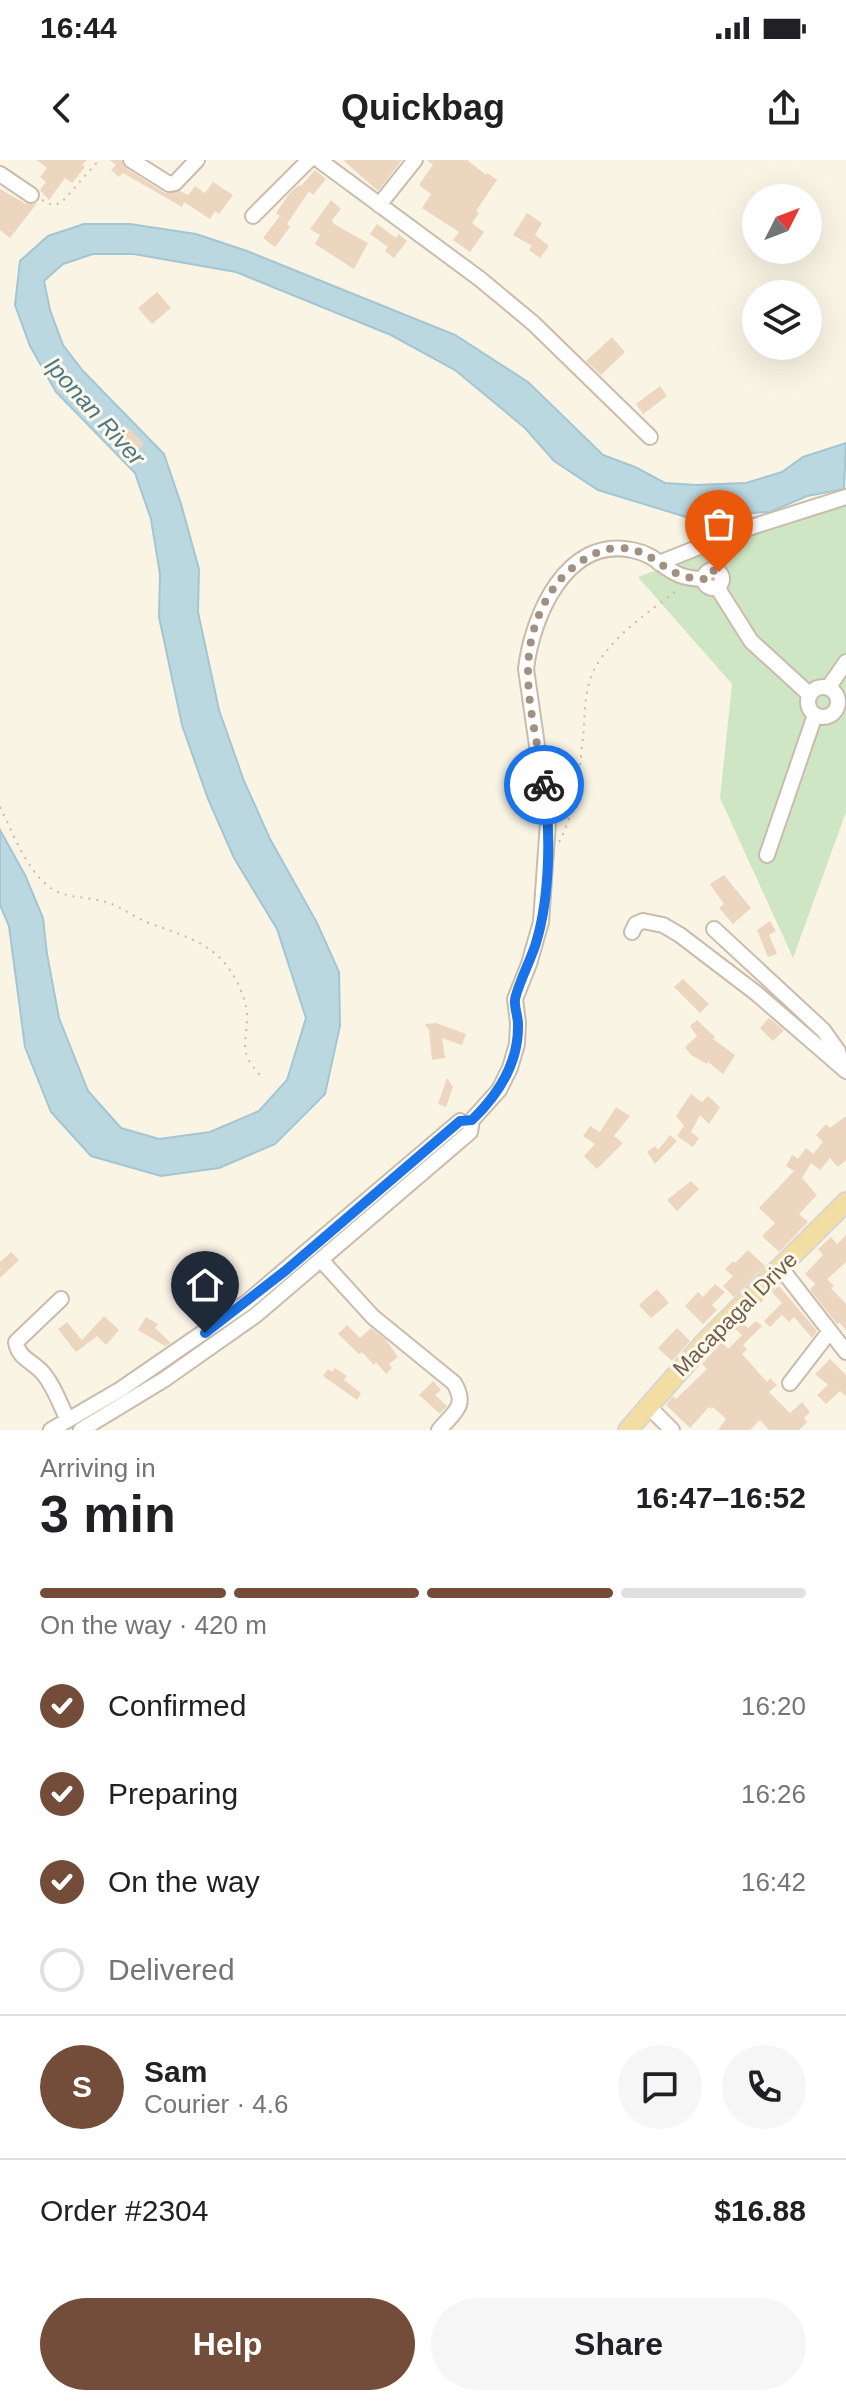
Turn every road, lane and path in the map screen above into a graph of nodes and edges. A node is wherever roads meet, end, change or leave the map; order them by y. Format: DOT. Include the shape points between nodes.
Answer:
graph roads {
  1 [pos="99,160"];
  2 [pos="131,160"];
  3 [pos="197,160"];
  4 [pos="318,160"];
  5 [pos="415,160"];
  6 [pos="0,174"];
  7 [pos="31,195"];
  8 [pos="379,205"];
  9 [pos="253,216"];
  10 [pos="650,437"];
  11 [pos="846,497"];
  12 [pos="659,563"];
  13 [pos="704,581"];
  14 [pos="846,662"];
  15 [pos="828,688"];
  16 [pos="810,695"];
  17 [pos="841,713"];
  18 [pos="815,715"];
  19 [pos="0,807"];
  20 [pos="767,855"];
  21 [pos="546,861"];
  22 [pos="714,929"];
  23 [pos="632,932"];
  24 [pos="844,1069"];
  25 [pos="260,1075"];
  26 [pos="467,1124"];
  27 [pos="846,1202"];
  28 [pos="321,1260"];
  29 [pos="780,1267"];
  30 [pos="61,1299"];
  31 [pos="830,1331"];
  32 [pos="846,1352"];
  33 [pos="790,1383"];
  34 [pos="648,1406"];
  35 [pos="68,1420"];
  36 [pos="51,1430"];
  37 [pos="81,1430"];
  38 [pos="439,1430"];
  39 [pos="628,1430"];
  40 [pos="672,1430"];
  1 -- 7 [label="path" via="61,203 52,205"];
  2 -- 3 [label="street" via="169,184"];
  4 -- 8 [label="street"];
  4 -- 9 [label="street"];
  5 -- 8 [label="street"];
  6 -- 7 [label="street"];
  8 -- 10 [label="street" via="533,323"];
  11 -- 12 [label="street"];
  12 -- 13 [label="street" via="671,573"];
  12 -- 21 [label="street" via="617,548 584,559 563,576 537,619 526,669 546,800"];
  13 -- 16 [label="street" via="751,641"];
  13 -- 21 [label="path" via="621,636 593,673 585,696 573,803 566,831"];
  14 -- 15 [label="street"];
  15 -- 16 [label="street"];
  15 -- 17 [label="street" via="838,698"];
  16 -- 18 [label="street"];
  17 -- 18 [label="street"];
  18 -- 20 [label="street"];
  19 -- 25 [label="path" via="28,861 50,888 124,908 190,937 221,959 245,1003 245,1054"];
  21 -- 26 [label="street" via="541,922 515,999 517,1044 510,1068 499,1090"];
  22 -- 24 [label="street" via="823,1030"];
  23 -- 24 [label="street" via="643,921 680,935"];
  26 -- 28 [label="street"];
  26 -- 35 [label="street" via="246,1303"];
  27 -- 29 [label="main road, Macapagal Drive"];
  28 -- 37 [label="street" via="214,1345"];
  28 -- 38 [label="street" via="373,1317 454,1383 461,1396 459,1407"];
  29 -- 31 [label="street"];
  29 -- 34 [label="main road, Macapagal Drive"];
  30 -- 35 [label="street" via="16,1342 20,1355 49,1382"];
  31 -- 32 [label="street"];
  31 -- 33 [label="street"];
  34 -- 39 [label="main road, Macapagal Drive"];
  34 -- 40 [label="street"];
  35 -- 36 [label="street"];
}
